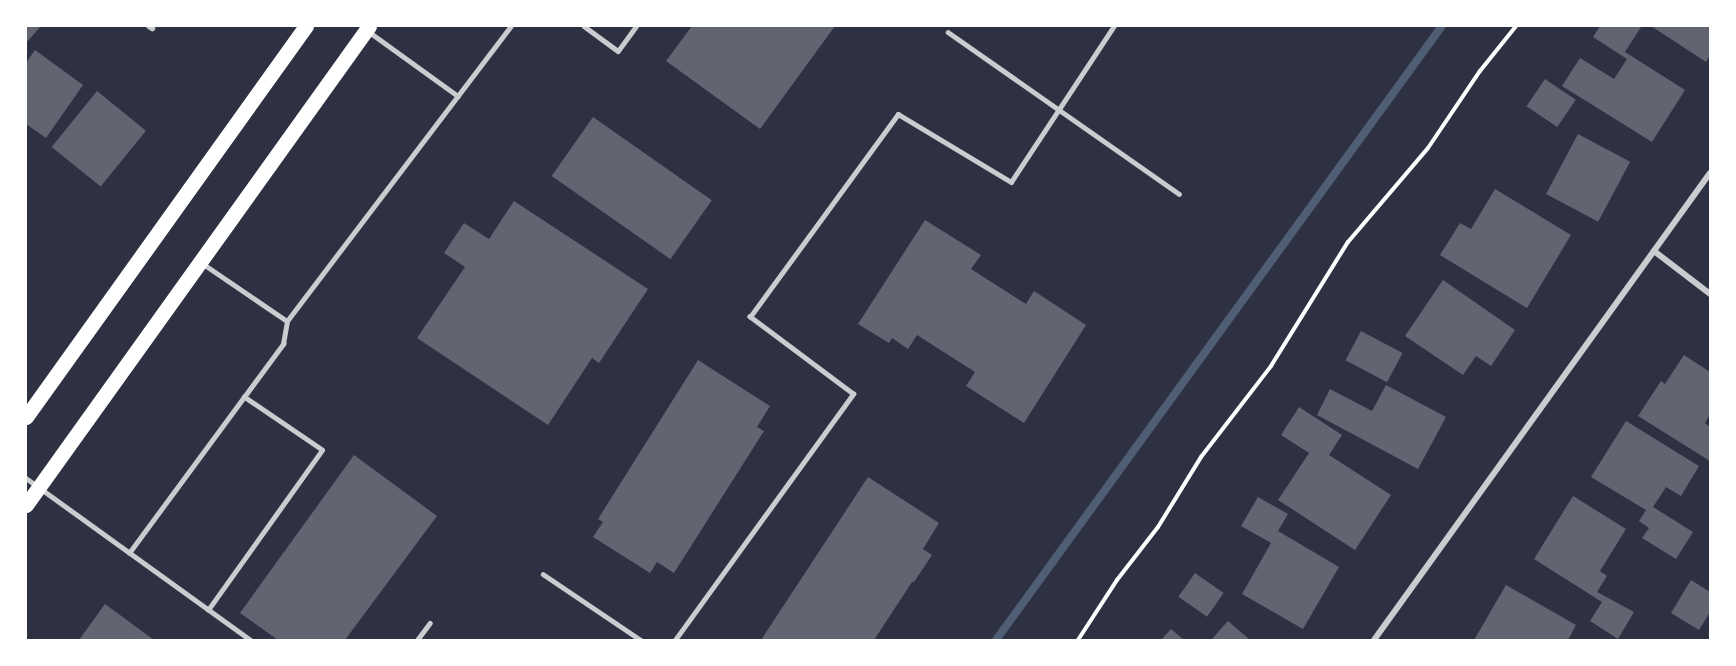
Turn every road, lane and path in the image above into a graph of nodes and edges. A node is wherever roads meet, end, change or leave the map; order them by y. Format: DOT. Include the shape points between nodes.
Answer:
graph roads {
  1 [pos="306,26"];
  2 [pos="511,26"];
  3 [pos="584,26"];
  4 [pos="636,26"];
  5 [pos="1114,26"];
  6 [pos="1516,26"];
  7 [pos="366,27"];
  8 [pos="948,32"];
  9 [pos="458,96"];
  10 [pos="1060,108"];
  11 [pos="1710,173"];
  12 [pos="1179,194"];
  13 [pos="1654,251"];
  14 [pos="200,261"];
  15 [pos="1710,294"];
  16 [pos="287,321"];
  17 [pos="244,397"];
  18 [pos="26,417"];
  19 [pos="32,483"];
  20 [pos="26,505"];
  21 [pos="129,553"];
  22 [pos="543,574"];
  23 [pos="208,610"];
  24 [pos="430,623"];
  25 [pos="251,640"];
  26 [pos="417,640"];
  27 [pos="642,640"];
  28 [pos="675,640"];
  29 [pos="1078,640"];
  30 [pos="1374,640"];
  1 -- 18 [label="main road"];
  2 -- 9 [label="lane"];
  3 -- 4 [label="lane" via="618,51"];
  5 -- 10 [label="lane"];
  6 -- 29 [label="path" via="1428,148 1348,242 1271,366 1201,457 1158,527"];
  7 -- 9 [label="lane"];
  7 -- 14 [label="main road"];
  8 -- 10 [label="lane"];
  9 -- 16 [label="lane"];
  10 -- 12 [label="lane"];
  10 -- 28 [label="lane" via="1011,182 898,114 757,307 750,317 853,394"];
  11 -- 13 [label="street"];
  13 -- 15 [label="street"];
  13 -- 30 [label="street"];
  14 -- 16 [label="lane"];
  14 -- 19 [label="main road"];
  16 -- 17 [label="lane" via="283,344"];
  17 -- 21 [label="lane"];
  17 -- 23 [label="lane" via="322,450"];
  19 -- 20 [label="main road"];
  19 -- 21 [label="lane"];
  21 -- 23 [label="lane"];
  22 -- 27 [label="lane"];
  23 -- 25 [label="lane"];
  24 -- 26 [label="lane"];
}
